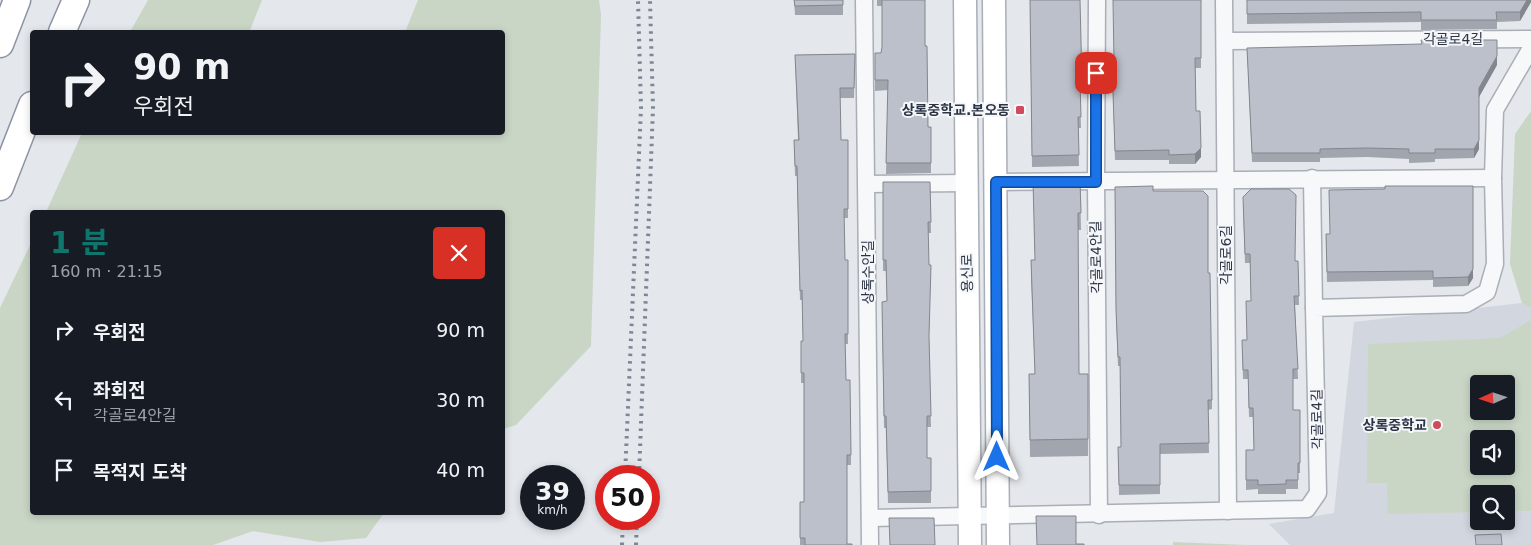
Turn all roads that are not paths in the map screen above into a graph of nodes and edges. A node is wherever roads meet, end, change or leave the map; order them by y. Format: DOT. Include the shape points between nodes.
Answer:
graph roads {
  1 [pos="76,0"];
  2 [pos="864,0"];
  3 [pos="965,0"];
  4 [pos="994,0"];
  5 [pos="1097,0"];
  6 [pos="1224,0"];
  7 [pos="10,6"];
  8 [pos="63,30"];
  9 [pos="1531,39"];
  10 [pos="1225,41"];
  11 [pos="0,44"];
  12 [pos="1531,48"];
  13 [pos="30,110"];
  14 [pos="1312,178"];
  15 [pos="1493,178"];
  16 [pos="1226,179"];
  17 [pos="966,182"];
  18 [pos="996,182"];
  19 [pos="1096,182"];
  20 [pos="867,184"];
  21 [pos="0,187"];
  22 [pos="1314,308"];
  23 [pos="1228,511"];
  24 [pos="1099,515"];
  25 [pos="997,516"];
  26 [pos="970,517"];
  27 [pos="870,518"];
  28 [pos="870,545"];
  29 [pos="970,545"];
  30 [pos="998,545"];
  1 -- 8 [label="highway"];
  2 -- 20 [label="street, 상록수안길"];
  3 -- 17 [label="main road, 용신로"];
  4 -- 18 [label="main road, 용신로"];
  5 -- 19 [label="street, 각골로4안길"];
  6 -- 10 [label="street, 각골로6길"];
  7 -- 11 [label="highway"];
  9 -- 10 [label="street, 각골로4길"];
  10 -- 16 [label="street, 각골로6길"];
  12 -- 15 [label="street" via="1495,110"];
  13 -- 21 [label="highway"];
  14 -- 15 [label="street"];
  14 -- 16 [label="street"];
  14 -- 22 [label="street"];
  15 -- 22 [label="street" via="1495,264 1487,292 1466,304"];
  16 -- 19 [label="street"];
  16 -- 23 [label="street, 각골로6길"];
  17 -- 20 [label="street"];
  17 -- 26 [label="main road, 용신로"];
  18 -- 19 [label="street"];
  18 -- 25 [label="main road, 용신로"];
  19 -- 24 [label="street, 각골로4안길"];
  20 -- 27 [label="street, 상록수안길"];
  22 -- 23 [label="street, 각골로4길" via="1318,493 1307,510"];
  23 -- 24 [label="street, 각골로4길"];
  24 -- 25 [label="street, 각골로4길"];
  25 -- 26 [label="street, 각골로4길"];
  25 -- 30 [label="main road, 용신로"];
  26 -- 27 [label="street, 각골로4길"];
  26 -- 29 [label="main road, 용신로"];
  27 -- 28 [label="street, 상록수안길"];
}
